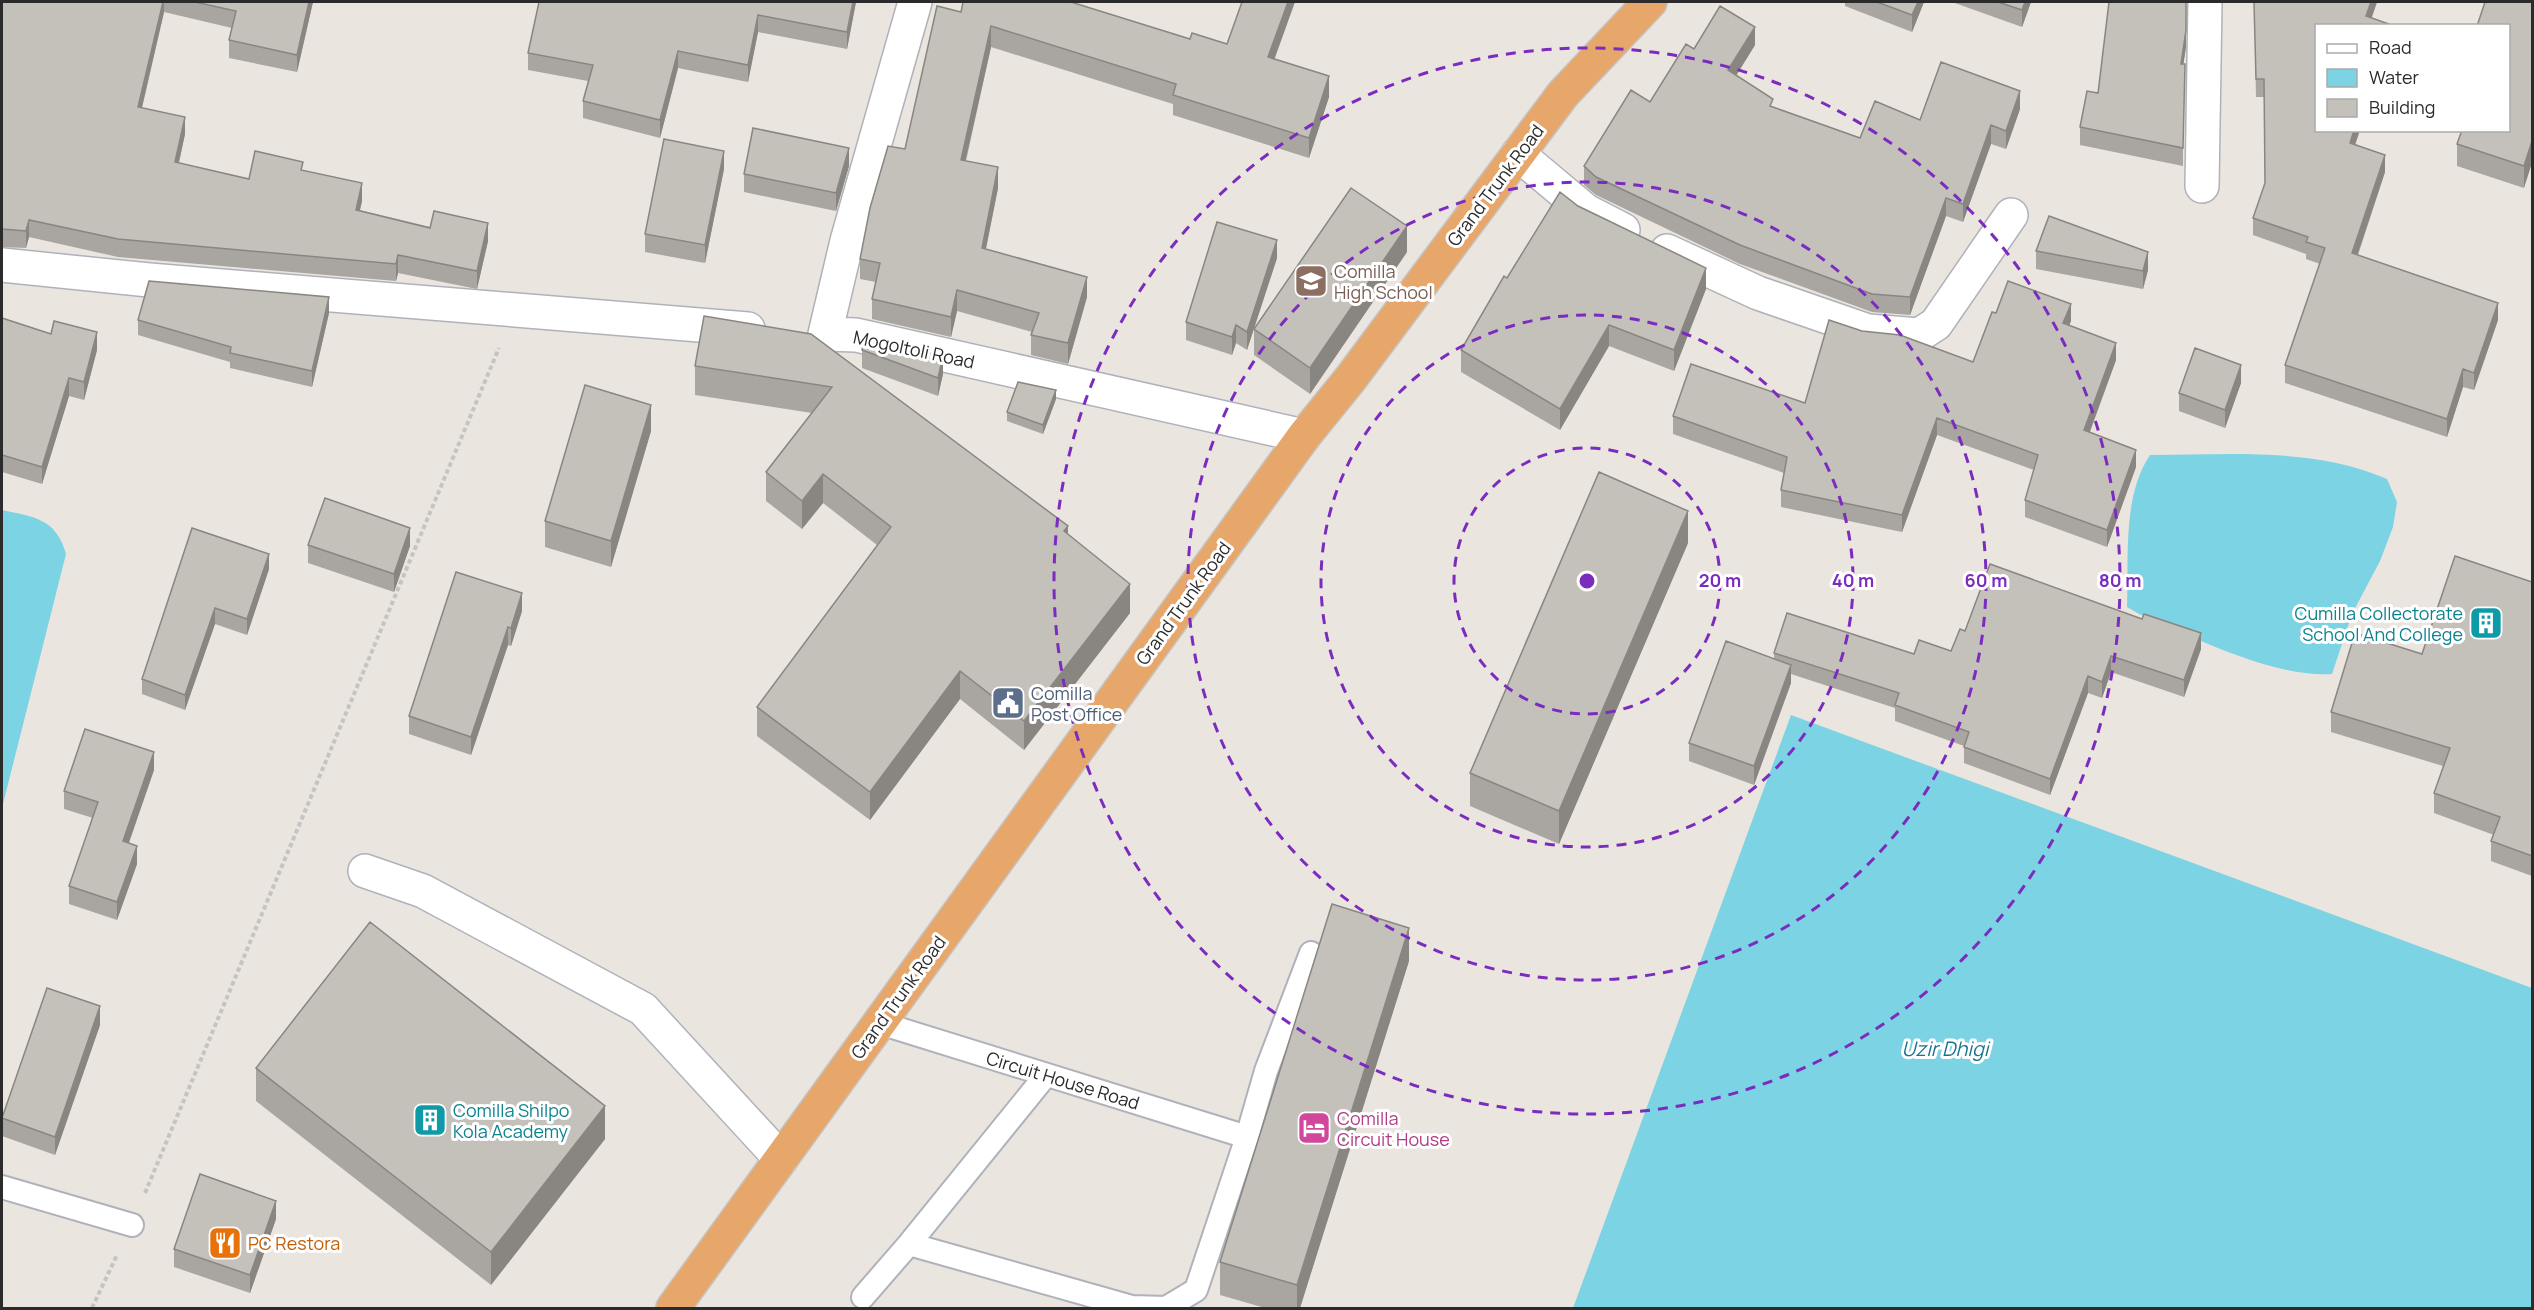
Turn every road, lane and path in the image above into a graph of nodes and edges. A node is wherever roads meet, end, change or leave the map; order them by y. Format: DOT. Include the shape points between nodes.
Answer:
graph roads {
  1 [pos="915,2"];
  2 [pos="1650,2"];
  3 [pos="2205,2"];
  4 [pos="1518,154"];
  5 [pos="2202,186"];
  6 [pos="2011,215"];
  7 [pos="2,265"];
  8 [pos="514,311"];
  9 [pos="801,333"];
  10 [pos="1304,436"];
  11 [pos="365,871"];
  12 [pos="1311,953"];
  13 [pos="880,1023"];
  14 [pos="1046,1075"];
  15 [pos="1247,1137"];
  16 [pos="781,1159"];
  17 [pos="2,1187"];
  18 [pos="132,1226"];
  19 [pos="909,1244"];
  20 [pos="863,1297"];
  21 [pos="92,1308"];
  22 [pos="672,1308"];
  1 -- 9 [label="street" via="847,241"];
  2 -- 4 [label="highway, Grand Trunk Road" via="1563,94"];
  3 -- 5 [label="street"];
  4 -- 6 [label="street" via="1586,211 1758,293 1868,331 1919,335 1936,324"];
  4 -- 10 [label="highway, Grand Trunk Road"];
  7 -- 8 [label="street, Mogoltoli Road"];
  8 -- 9 [label="street, Mogoltoli Road"];
  8 -- 18 [label="path"];
  9 -- 10 [label="street, Mogoltoli Road" via="856,335"];
  10 -- 13 [label="highway, Grand Trunk Road"];
  11 -- 16 [label="street" via="423,891 644,1009"];
  12 -- 15 [label="lane" via="1266,1071"];
  13 -- 14 [label="lane, Circuit House Road"];
  13 -- 16 [label="highway, Grand Trunk Road"];
  14 -- 15 [label="lane, Circuit House Road"];
  14 -- 19 [label="lane"];
  15 -- 19 [label="lane" via="1196,1290 1166,1308 1132,1307"];
  16 -- 22 [label="highway, Grand Trunk Road"];
  17 -- 18 [label="lane"];
  18 -- 21 [label="path"];
  19 -- 20 [label="lane"];
}
